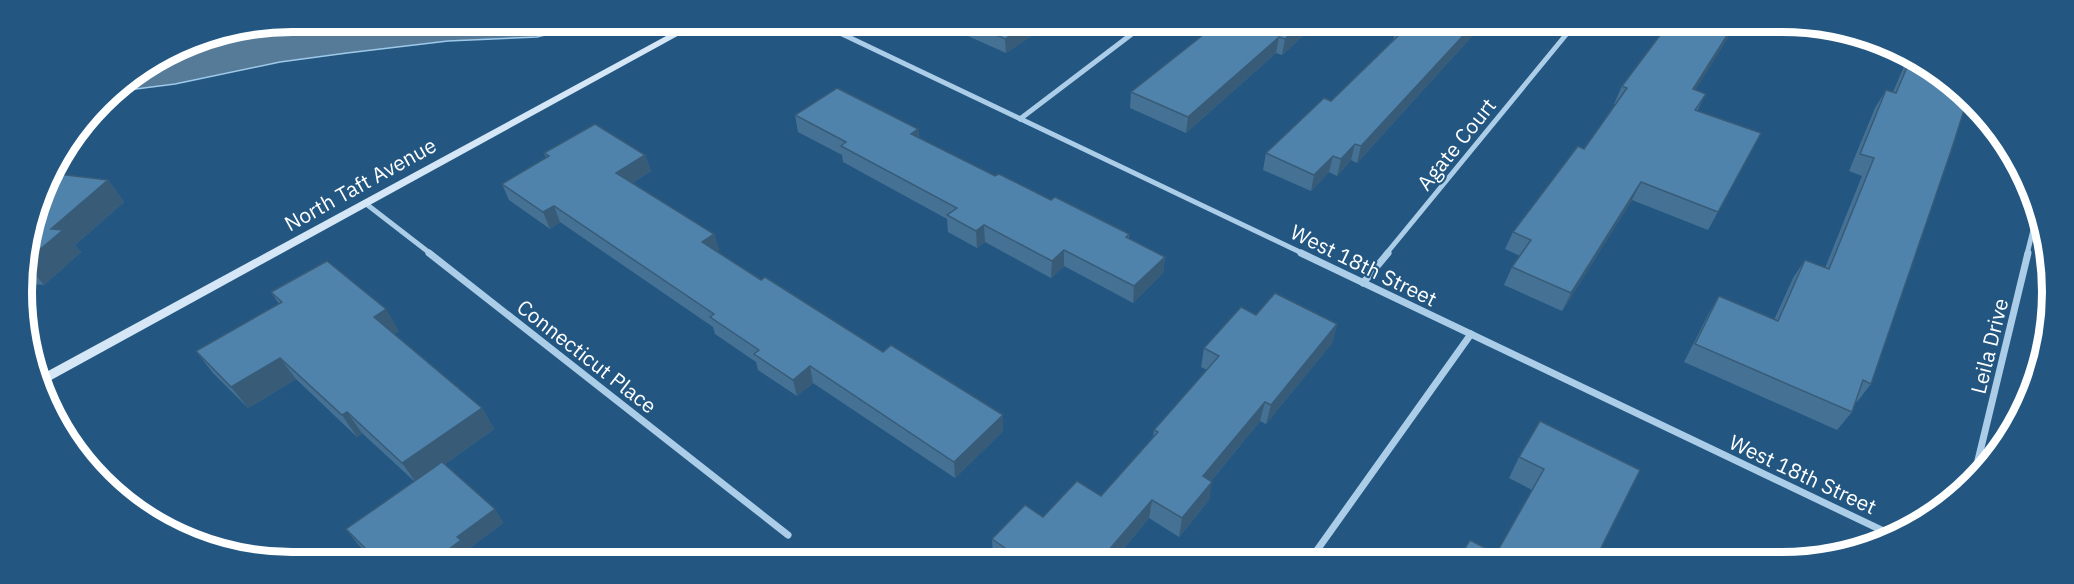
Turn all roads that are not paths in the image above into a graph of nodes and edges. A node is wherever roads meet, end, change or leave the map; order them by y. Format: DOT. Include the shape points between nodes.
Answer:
graph roads {
  1 [pos="681,32"];
  2 [pos="838,32"];
  3 [pos="1134,32"];
  4 [pos="1568,32"];
  5 [pos="1020,119"];
  6 [pos="365,203"];
  7 [pos="2034,226"];
  8 [pos="1363,283"];
  9 [pos="1471,334"];
  10 [pos="46,378"];
  11 [pos="1977,465"];
  12 [pos="1885,532"];
  13 [pos="788,535"];
  14 [pos="1316,552"];
  1 -- 6 [label="main road, North Taft Avenue"];
  2 -- 5 [label="street, West 18th Street"];
  3 -- 5 [label="street"];
  4 -- 8 [label="street, Agate Court"];
  5 -- 8 [label="street, West 18th Street"];
  6 -- 10 [label="main road, North Taft Avenue"];
  6 -- 13 [label="street, Connecticut Place"];
  7 -- 11 [label="street, Leila Drive"];
  8 -- 9 [label="street, West 18th Street"];
  9 -- 12 [label="street, West 18th Street"];
  9 -- 14 [label="street"];
}
